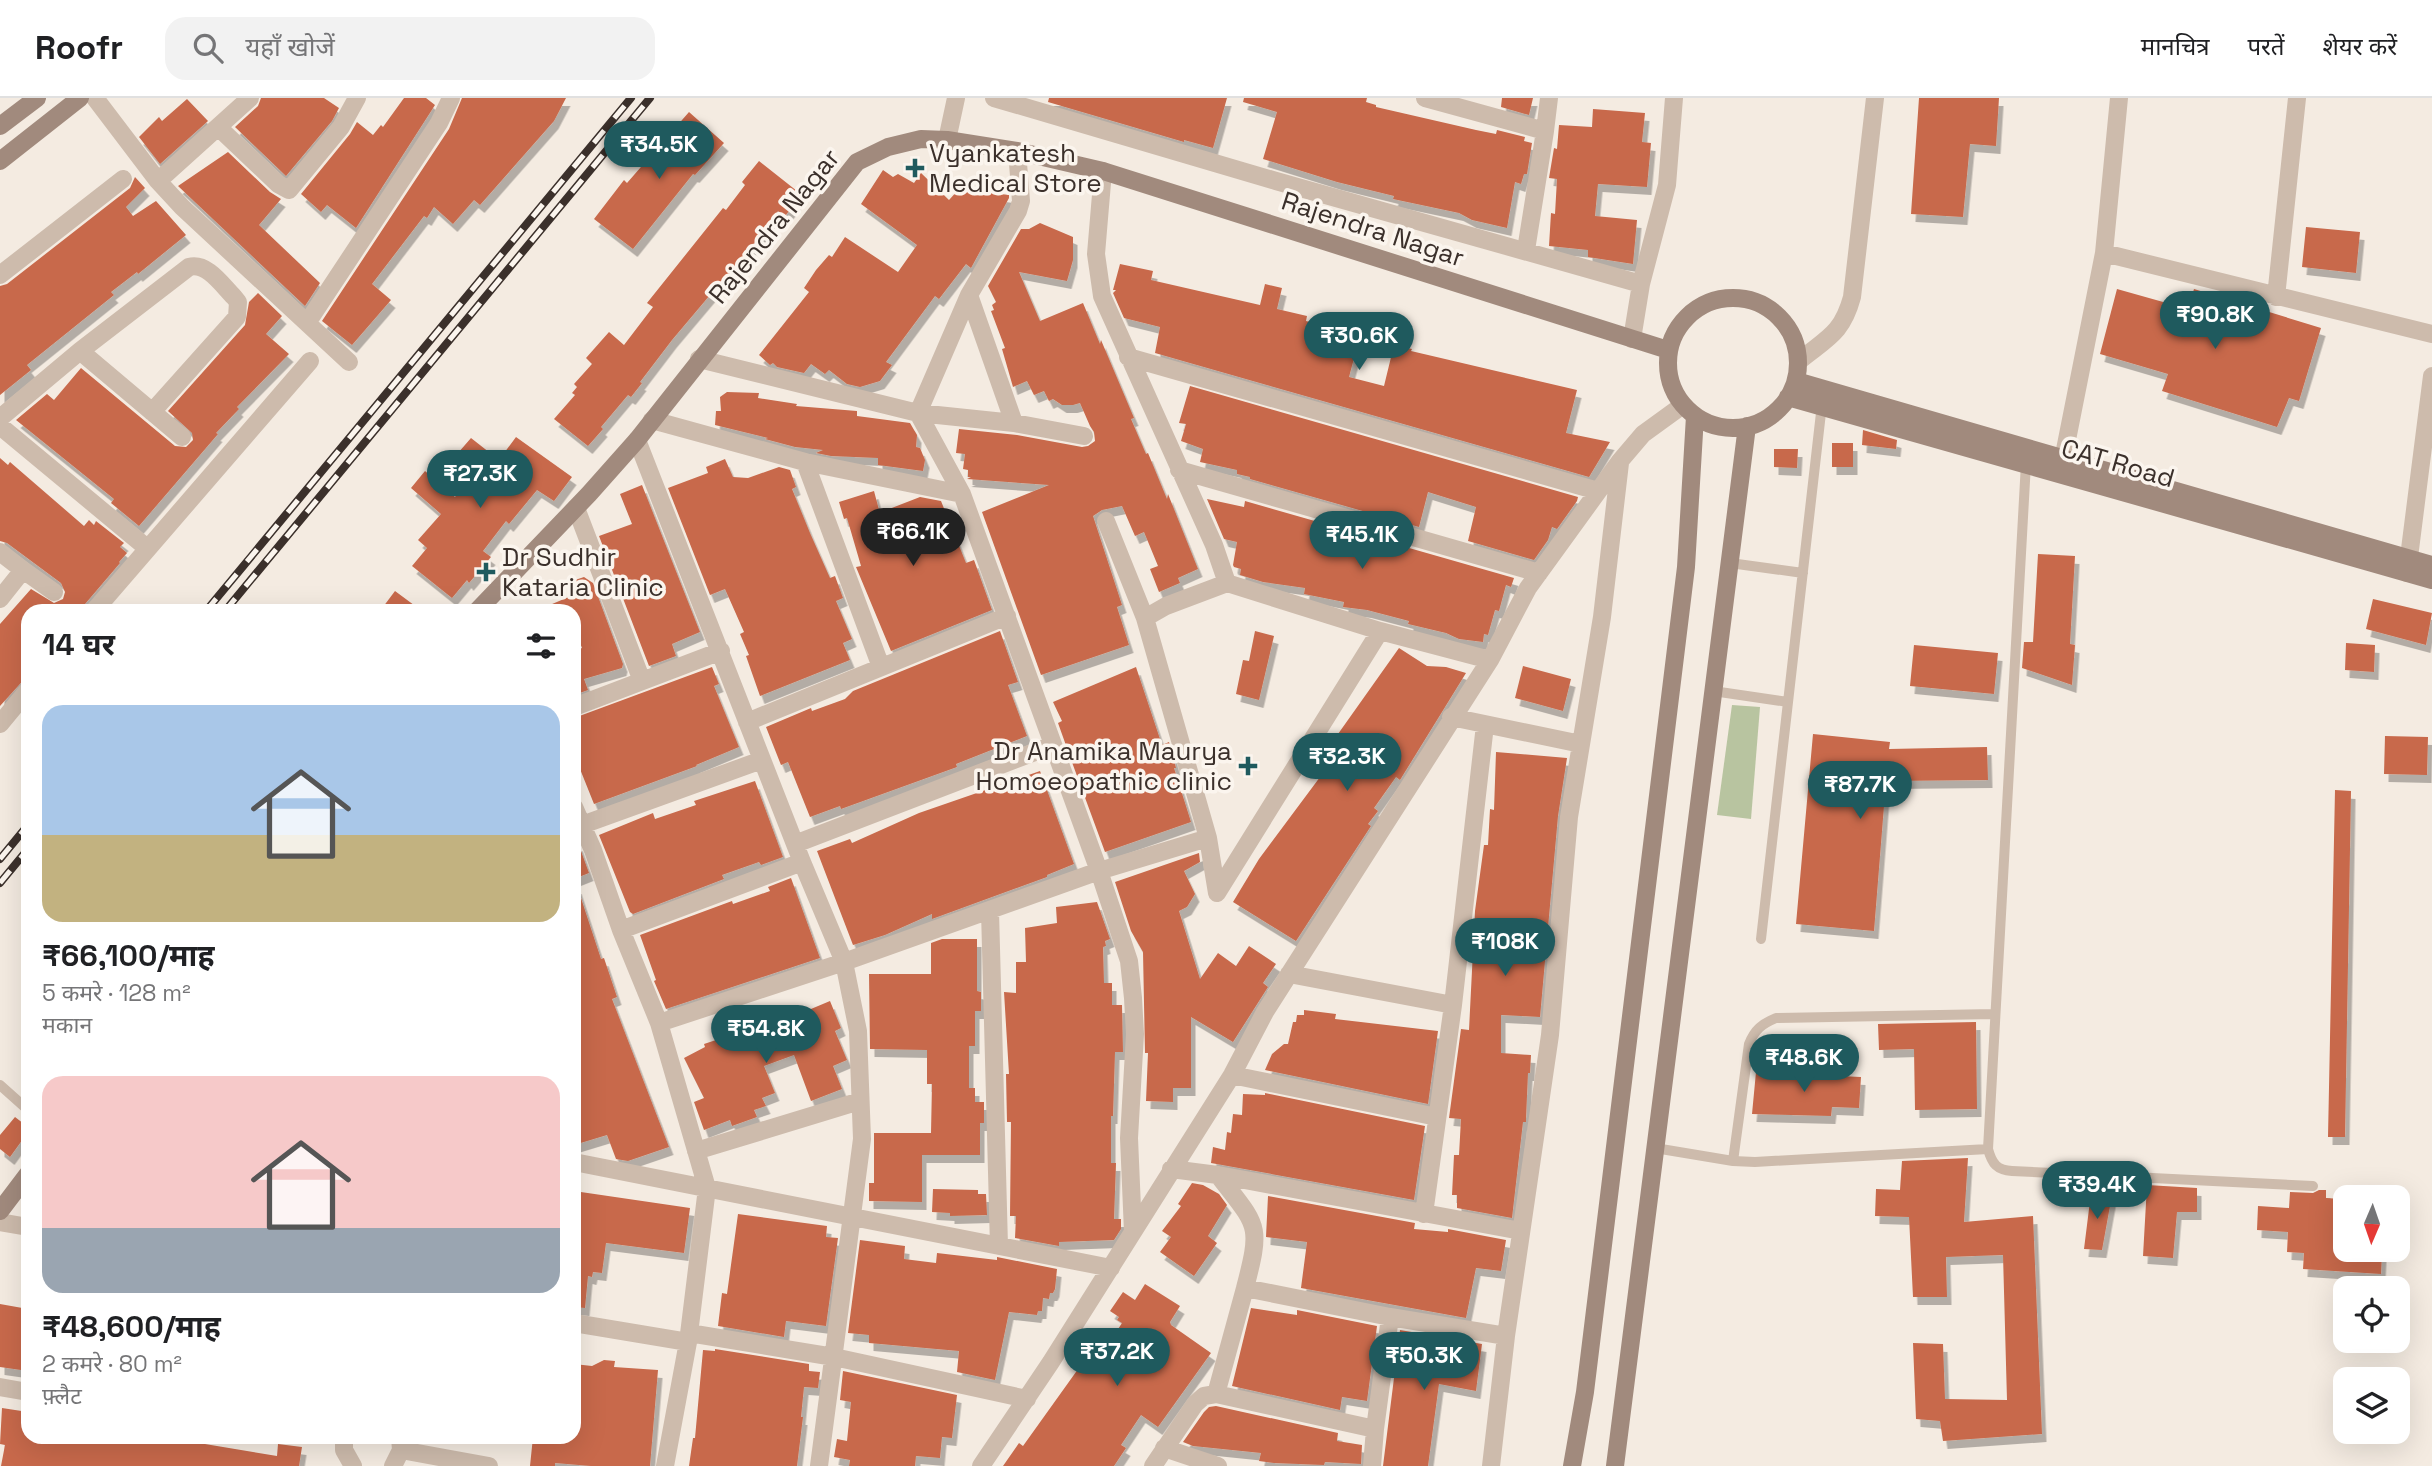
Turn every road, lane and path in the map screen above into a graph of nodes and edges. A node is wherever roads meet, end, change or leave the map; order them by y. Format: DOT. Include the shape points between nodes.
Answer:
graph roads {
  1 [pos="37,98"];
  2 [pos="80,98"];
  3 [pos="95,98"];
  4 [pos="250,98"];
  5 [pos="356,98"];
  6 [pos="956,98"];
  7 [pos="994,98"];
  8 [pos="1425,98"];
  9 [pos="1549,98"];
  10 [pos="1674,98"];
  11 [pos="1874,98"];
  12 [pos="2119,98"];
  13 [pos="2297,98"];
  14 [pos="445,100"];
  15 [pos="1040,104"];
  16 [pos="0,126"];
  17 [pos="218,127"];
  18 [pos="1545,131"];
  19 [pos="947,140"];
  20 [pos="1017,151"];
  21 [pos="0,161"];
  22 [pos="1103,171"];
  23 [pos="123,178"];
  24 [pos="158,181"];
  25 [pos="1526,250"];
  26 [pos="2104,253"];
  27 [pos="0,275"];
  28 [pos="1641,284"];
  29 [pos="969,295"];
  30 [pos="2276,297"];
  31 [pos="307,323"];
  32 [pos="2432,334"];
  33 [pos="1632,339"];
  34 [pos="1668,350"];
  35 [pos="79,351"];
  36 [pos="1128,358"];
  37 [pos="699,359"];
  38 [pos="310,360"];
  39 [pos="1799,361"];
  40 [pos="349,362"];
  41 [pos="2432,376"];
  42 [pos="1792,389"];
  43 [pos="1823,398"];
  44 [pos="1689,411"];
  45 [pos="152,412"];
  46 [pos="918,413"];
  47 [pos="0,418"];
  48 [pos="652,420"];
  49 [pos="1014,423"];
  50 [pos="0,426"];
  51 [pos="1747,426"];
  52 [pos="1084,436"];
  53 [pos="182,437"];
  54 [pos="637,440"];
  55 [pos="2026,456"];
  56 [pos="1620,461"];
  57 [pos="806,462"];
  58 [pos="2062,466"];
  59 [pos="1180,470"];
  60 [pos="1598,491"];
  61 [pos="962,494"];
  62 [pos="576,508"];
  63 [pos="1106,521"];
  64 [pos="147,548"];
  65 [pos="0,552"];
  66 [pos="1730,563"];
  67 [pos="2432,565"];
  68 [pos="2408,566"];
  69 [pos="23,570"];
  70 [pos="1539,573"];
  71 [pos="1803,573"];
  72 [pos="2432,580"];
  73 [pos="1227,583"];
  74 [pos="54,592"];
  75 [pos="0,599"];
  76 [pos="100,604"];
  77 [pos="486,604"];
  78 [pos="1007,616"];
  79 [pos="1144,618"];
  80 [pos="1381,631"];
  81 [pos="721,650"];
  82 [pos="1490,660"];
  83 [pos="881,667"];
  84 [pos="642,681"];
  85 [pos="1713,691"];
  86 [pos="21,698"];
  87 [pos="1788,702"];
  88 [pos="581,704"];
  89 [pos="1451,717"];
  90 [pos="747,722"];
  91 [pos="0,724"];
  92 [pos="1485,725"];
  93 [pos="1581,744"];
  94 [pos="1053,745"];
  95 [pos="762,760"];
  96 [pos="582,825"];
  97 [pos="1208,838"];
  98 [pos="795,845"];
  99 [pos="802,862"];
  100 [pos="1099,871"];
  101 [pos="990,911"];
  102 [pos="621,930"];
  103 [pos="1761,939"];
  104 [pos="844,962"];
  105 [pos="1289,974"];
  106 [pos="1453,1005"];
  107 [pos="1994,1014"];
  108 [pos="659,1023"];
  109 [pos="1232,1075"];
  110 [pos="0,1085"];
  111 [pos="860,1101"];
  112 [pos="21,1104"];
  113 [pos="1437,1117"];
  114 [pos="1655,1148"];
  115 [pos="1988,1149"];
  116 [pos="696,1151"];
  117 [pos="1732,1161"];
  118 [pos="581,1163"];
  119 [pos="1171,1169"];
  120 [pos="1218,1175"];
  121 [pos="21,1183"];
  122 [pos="2313,1186"];
  123 [pos="707,1188"];
  124 [pos="0,1211"];
  125 [pos="1424,1214"];
  126 [pos="852,1217"];
  127 [pos="0,1223"];
  128 [pos="21,1226"];
  129 [pos="1521,1231"];
  130 [pos="1133,1232"];
  131 [pos="999,1246"];
  132 [pos="1111,1268"];
  133 [pos="1245,1288"];
  134 [pos="1390,1317"];
  135 [pos="581,1324"];
  136 [pos="1506,1336"];
  137 [pos="688,1338"];
  138 [pos="834,1357"];
  139 [pos="0,1387"];
  140 [pos="21,1391"];
  141 [pos="1216,1394"];
  142 [pos="1027,1399"];
  143 [pos="1376,1429"];
  144 [pos="342,1444"];
  145 [pos="1164,1448"];
  146 [pos="398,1451"];
  147 [pos="984,1465"];
  148 [pos="353,1466"];
  149 [pos="489,1466"];
  150 [pos="665,1466"];
  151 [pos="819,1466"];
  152 [pos="1153,1466"];
  153 [pos="1218,1466"];
  154 [pos="1372,1466"];
  155 [pos="1491,1466"];
  156 [pos="1572,1466"];
  157 [pos="1615,1466"];
  1 -- 16 [label="main road"];
  2 -- 21 [label="main road"];
  3 -- 24 [label="street"];
  4 -- 17 [label="street"];
  5 -- 17 [label="street" via="341,127 289,190"];
  6 -- 19 [label="street"];
  7 -- 15 [label="street"];
  8 -- 18 [label="street"];
  9 -- 18 [label="street"];
  10 -- 28 [label="street" via="1668,185"];
  11 -- 39 [label="street" via="1852,297 1839,328"];
  12 -- 26 [label="street"];
  13 -- 30 [label="street"];
  14 -- 31 [label="street"];
  15 -- 25 [label="street" via="1302,189"];
  17 -- 24 [label="street"];
  18 -- 25 [label="street"];
  19 -- 20 [label="main road, Rajendra Nagar"];
  19 -- 37 [label="main road, Rajendra Nagar" via="922,139 888,147 858,162"];
  20 -- 22 [label="main road, Rajendra Nagar"];
  20 -- 29 [label="street" via="1018,211"];
  22 -- 33 [label="main road, Rajendra Nagar"];
  22 -- 36 [label="street" via="1098,276"];
  23 -- 27 [label="street"];
  24 -- 31 [label="street"];
  25 -- 28 [label="street"];
  26 -- 30 [label="street"];
  26 -- 58 [label="street"];
  28 -- 33 [label="street"];
  29 -- 46 [label="street"];
  29 -- 49 [label="street"];
  30 -- 32 [label="street"];
  31 -- 40 [label="street"];
  33 -- 34 [label="main road, Rajendra Nagar"];
  34 -- 39 [label="main road" via="1684,318 1715,299 1733,297 1752,300 1785,323"];
  34 -- 44 [label="main road" via="1673,389"];
  35 -- 45 [label="street"];
  35 -- 45 [label="street" via="189,267 204,267 238,302 237,317"];
  35 -- 47 [label="street"];
  36 -- 59 [label="street"];
  36 -- 60 [label="street"];
  37 -- 46 [label="street"];
  37 -- 48 [label="main road, Rajendra Nagar"];
  38 -- 64 [label="street"];
  39 -- 42 [label="main road"];
  41 -- 68 [label="street"];
  42 -- 43 [label="main road, CAT Road"];
  42 -- 51 [label="main road" via="1769,418"];
  43 -- 55 [label="main road, CAT Road"];
  43 -- 71 [label="lane"];
  44 -- 51 [label="main road" via="1720,427"];
  44 -- 56 [label="street" via="1643,434"];
  44 -- 156 [label="main road" via="1686,567 1587,1378"];
  45 -- 53 [label="street"];
  46 -- 49 [label="street"];
  46 -- 61 [label="street"];
  48 -- 54 [label="main road, Rajendra Nagar"];
  48 -- 57 [label="street"];
  49 -- 52 [label="street"];
  50 -- 64 [label="street"];
  51 -- 66 [label="main road"];
  54 -- 62 [label="main road, Rajendra Nagar"];
  54 -- 81 [label="street"];
  55 -- 58 [label="main road, CAT Road"];
  55 -- 107 [label="lane"];
  56 -- 60 [label="street"];
  56 -- 93 [label="street"];
  57 -- 61 [label="street"];
  57 -- 83 [label="street"];
  58 -- 68 [label="main road, CAT Road"];
  59 -- 70 [label="street"];
  59 -- 73 [label="street"];
  60 -- 70 [label="street"];
  61 -- 78 [label="street"];
  62 -- 77 [label="main road, Rajendra Nagar"];
  62 -- 84 [label="street"];
  63 -- 79 [label="street"];
  64 -- 76 [label="street"];
  65 -- 69 [label="street"];
  66 -- 71 [label="lane"];
  66 -- 85 [label="main road"];
  67 -- 68 [label="main road, CAT Road"];
  68 -- 72 [label="main road, CAT Road"];
  69 -- 74 [label="street"];
  69 -- 75 [label="street"];
  70 -- 82 [label="street"];
  71 -- 87 [label="lane"];
  73 -- 79 [label="street"];
  73 -- 80 [label="street"];
  78 -- 83 [label="street"];
  78 -- 94 [label="street"];
  79 -- 97 [label="street"];
  80 -- 82 [label="street"];
  80 -- 97 [label="street" via="1217,893"];
  81 -- 84 [label="street"];
  81 -- 90 [label="street"];
  82 -- 89 [label="street"];
  83 -- 90 [label="street"];
  84 -- 88 [label="street"];
  85 -- 87 [label="lane"];
  85 -- 114 [label="main road"];
  86 -- 91 [label="street"];
  87 -- 103 [label="lane"];
  89 -- 92 [label="street"];
  89 -- 105 [label="street"];
  90 -- 95 [label="street"];
  92 -- 93 [label="street"];
  92 -- 106 [label="street"];
  93 -- 129 [label="street" via="1569,817 1550,1035"];
  94 -- 98 [label="street"];
  94 -- 100 [label="street"];
  95 -- 96 [label="street"];
  95 -- 98 [label="street"];
  96 -- 102 [label="street"];
  97 -- 100 [label="street"];
  98 -- 99 [label="street"];
  99 -- 102 [label="street"];
  99 -- 104 [label="street"];
  100 -- 101 [label="street"];
  100 -- 130 [label="street" via="1129,961 1133,999 1129,1138"];
  101 -- 104 [label="street"];
  101 -- 131 [label="street"];
  102 -- 108 [label="street"];
  104 -- 108 [label="street"];
  104 -- 111 [label="street" via="858,1031"];
  105 -- 106 [label="street"];
  105 -- 109 [label="street"];
  106 -- 113 [label="street"];
  107 -- 115 [label="lane"];
  107 -- 117 [label="lane" via="1776,1018 1764,1024 1749,1044"];
  108 -- 116 [label="street"];
  109 -- 113 [label="street"];
  109 -- 119 [label="street"];
  110 -- 112 [label="lane"];
  111 -- 116 [label="street"];
  111 -- 126 [label="street" via="862,1139"];
  113 -- 125 [label="street"];
  114 -- 117 [label="lane"];
  114 -- 157 [label="main road"];
  115 -- 117 [label="lane"];
  115 -- 122 [label="lane" via="1995,1166 2002,1170"];
  116 -- 123 [label="street"];
  118 -- 123 [label="street"];
  119 -- 120 [label="street"];
  119 -- 130 [label="street"];
  120 -- 125 [label="street"];
  120 -- 133 [label="street" via="1255,1227"];
  121 -- 124 [label="main road"];
  123 -- 126 [label="street"];
  123 -- 137 [label="street"];
  125 -- 129 [label="street"];
  126 -- 131 [label="street"];
  126 -- 138 [label="street"];
  127 -- 128 [label="street"];
  129 -- 136 [label="street"];
  130 -- 132 [label="street"];
  131 -- 132 [label="street"];
  132 -- 142 [label="street"];
  133 -- 134 [label="street"];
  133 -- 141 [label="street"];
  134 -- 136 [label="street"];
  134 -- 143 [label="street"];
  135 -- 137 [label="street"];
  136 -- 155 [label="street"];
  137 -- 138 [label="street"];
  137 -- 150 [label="street"];
  138 -- 142 [label="street"];
  138 -- 151 [label="street"];
  139 -- 140 [label="street"];
  141 -- 143 [label="street"];
  141 -- 145 [label="street" via="1204,1395 1195,1404"];
  142 -- 147 [label="street"];
  143 -- 154 [label="street"];
  144 -- 148 [label="street"];
  145 -- 152 [label="street"];
  145 -- 153 [label="street"];
  146 -- 149 [label="street"];
}
